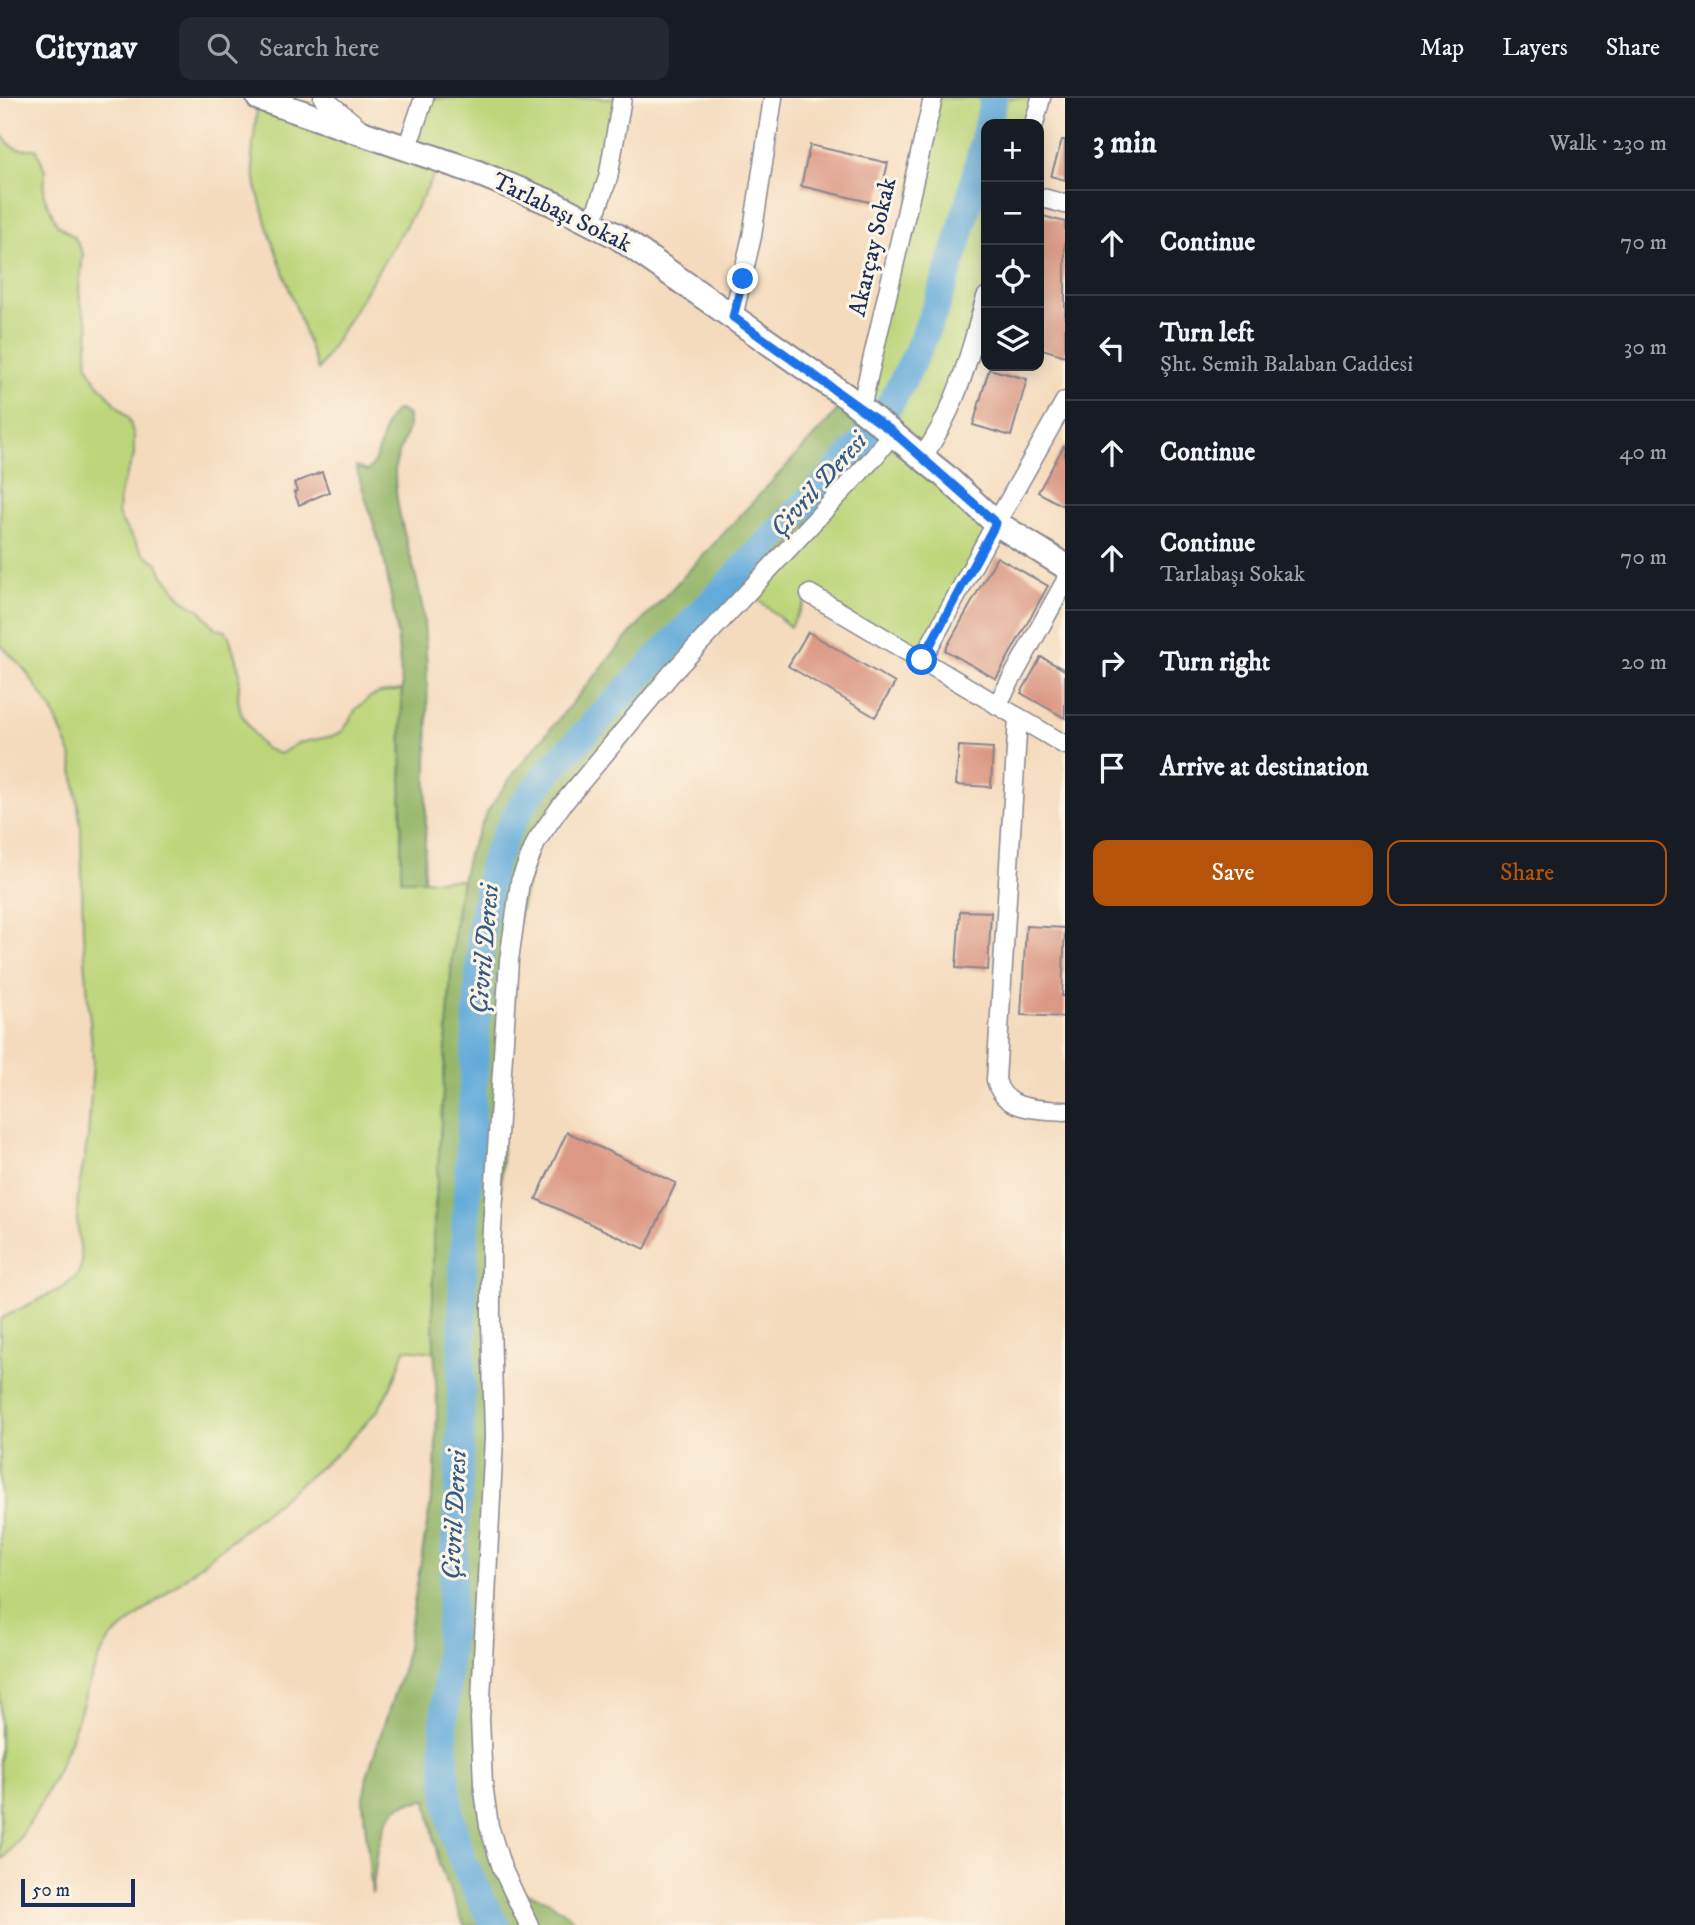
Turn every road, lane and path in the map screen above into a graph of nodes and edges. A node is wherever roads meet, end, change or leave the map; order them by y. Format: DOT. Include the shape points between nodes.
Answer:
graph roads {
  1 [pos="259,98"];
  2 [pos="323,98"];
  3 [pos="424,98"];
  4 [pos="621,98"];
  5 [pos="773,98"];
  6 [pos="933,98"];
  7 [pos="1041,98"];
  8 [pos="1035,119"];
  9 [pos="365,133"];
  10 [pos="407,148"];
  11 [pos="1044,198"];
  12 [pos="1065,204"];
  13 [pos="592,223"];
  14 [pos="983,308"];
  15 [pos="733,317"];
  16 [pos="1065,401"];
  17 [pos="865,410"];
  18 [pos="891,430"];
  19 [pos="922,457"];
  20 [pos="999,517"];
  21 [pos="1065,550"];
  22 [pos="1065,566"];
  23 [pos="1065,582"];
  24 [pos="810,594"];
  25 [pos="922,660"];
  26 [pos="997,705"];
  27 [pos="1018,717"];
  28 [pos="1065,745"];
  29 [pos="1065,1111"];
  30 [pos="529,1925"];
  1 -- 9 [label="street, Tarlabaşı Sokak"];
  2 -- 9 [label="street"];
  3 -- 10 [label="street"];
  4 -- 13 [label="street" via="608,178"];
  5 -- 15 [label="street" via="752,236"];
  6 -- 17 [label="street, Akarçay Sokak"];
  7 -- 8 [label="street"];
  9 -- 10 [label="street, Tarlabaşı Sokak"];
  10 -- 13 [label="street, Tarlabaşı Sokak" via="485,175"];
  11 -- 12 [label="street"];
  13 -- 15 [label="street, Tarlabaşı Sokak"];
  14 -- 19 [label="street" via="954,400"];
  15 -- 17 [label="street, Tarlabaşı Sokak"];
  16 -- 20 [label="street"];
  17 -- 18 [label="street, Tarlabaşı Sokak"];
  18 -- 19 [label="street, Tarlabaşı Sokak"];
  18 -- 30 [label="street" via="875,456 671,674 561,806 537,840 520,882 509,960 491,1245 495,1437 480,1719 489,1826 502,1868"];
  19 -- 20 [label="street, Tarlabaşı Sokak"];
  20 -- 21 [label="street"];
  20 -- 22 [label="street"];
  20 -- 25 [label="street"];
  23 -- 26 [label="street"];
  24 -- 25 [label="street"];
  25 -- 26 [label="street"];
  26 -- 27 [label="street"];
  27 -- 28 [label="street"];
  27 -- 29 [label="street" via="996,1080 1001,1094 1016,1105"];
}
